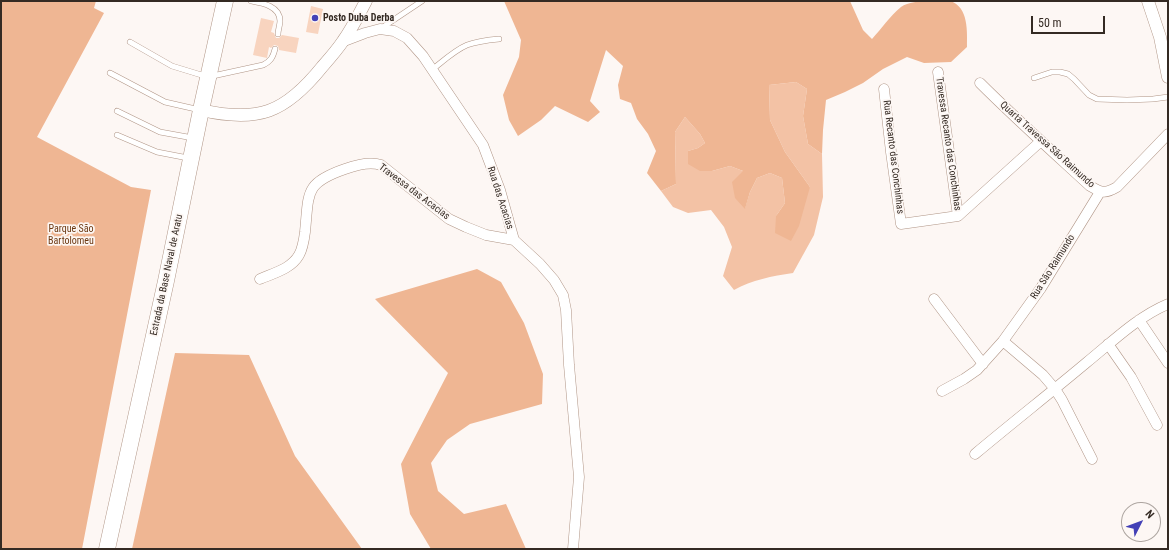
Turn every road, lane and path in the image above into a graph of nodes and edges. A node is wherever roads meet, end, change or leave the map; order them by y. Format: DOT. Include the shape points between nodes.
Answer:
graph roads {
  1 [pos="224,1"];
  2 [pos="251,1"];
  3 [pos="366,1"];
  4 [pos="422,1"];
  5 [pos="1148,1"];
  6 [pos="380,29"];
  7 [pos="278,34"];
  8 [pos="499,39"];
  9 [pos="344,41"];
  10 [pos="130,42"];
  11 [pos="275,49"];
  12 [pos="432,69"];
  13 [pos="938,72"];
  14 [pos="110,74"];
  15 [pos="208,77"];
  16 [pos="1168,77"];
  17 [pos="1034,78"];
  18 [pos="980,82"];
  19 [pos="884,89"];
  20 [pos="1168,97"];
  21 [pos="201,110"];
  22 [pos="117,111"];
  23 [pos="1168,134"];
  24 [pos="117,135"];
  25 [pos="195,139"];
  26 [pos="1041,141"];
  27 [pos="191,159"];
  28 [pos="1100,192"];
  29 [pos="958,216"];
  30 [pos="514,240"];
  31 [pos="260,279"];
  32 [pos="934,299"];
  33 [pos="1168,304"];
  34 [pos="1139,320"];
  35 [pos="1003,341"];
  36 [pos="1108,344"];
  37 [pos="983,364"];
  38 [pos="1168,364"];
  39 [pos="1055,389"];
  40 [pos="942,391"];
  41 [pos="1158,425"];
  42 [pos="974,454"];
  43 [pos="1092,459"];
  44 [pos="107,549"];
  45 [pos="573,549"];
  1 -- 15 [label="main road, Estrada da Base Naval de Aratu"];
  2 -- 7 [label="lane" via="267,4 278,13"];
  3 -- 9 [label="street"];
  4 -- 6 [label="lane"];
  5 -- 16 [label="street" via="1160,37"];
  6 -- 9 [label="street"];
  6 -- 12 [label="street, Rua das Acacias" via="394,31 407,38"];
  8 -- 12 [label="lane" via="466,46"];
  9 -- 21 [label="street" via="311,81 283,105 245,116"];
  10 -- 15 [label="lane" via="172,66"];
  11 -- 15 [label="lane" via="273,57 263,65"];
  12 -- 30 [label="street, Rua das Acacias" via="483,146 500,190"];
  13 -- 29 [label="street, Travessa Recanto das Conchinhas"];
  14 -- 21 [label="lane" via="165,102"];
  15 -- 21 [label="main road, Estrada da Base Naval de Aratu"];
  17 -- 20 [label="lane" via="1052,72 1068,74 1089,95 1097,99"];
  18 -- 26 [label="street, Quarta Travessa São Raimundo"];
  19 -- 29 [label="street, Rua Recanto das Conchinhas" via="901,224"];
  21 -- 25 [label="main road, Estrada da Base Naval de Aratu"];
  22 -- 25 [label="lane" via="160,132"];
  23 -- 28 [label="street, Quarta Travessa São Raimundo" via="1116,187 1108,192"];
  24 -- 27 [label="lane" via="157,152"];
  25 -- 27 [label="main road, Estrada da Base Naval de Aratu"];
  26 -- 28 [label="street, Quarta Travessa São Raimundo" via="1090,186"];
  26 -- 29 [label="street"];
  27 -- 44 [label="main road, Estrada da Base Naval de Aratu"];
  28 -- 35 [label="street, Rua São Raimundo" via="1041,288"];
  30 -- 31 [label="street, Travessa das Acacias" via="486,235 449,219 381,165 368,164 336,172 314,186 308,199 303,245 298,257 282,270"];
  30 -- 45 [label="street, Rua das Acacias" via="554,280 563,295 566,310 568,365 579,477"];
  32 -- 37 [label="street"];
  33 -- 34 [label="street"];
  34 -- 36 [label="street"];
  34 -- 38 [label="street"];
  35 -- 37 [label="street, Rua São Raimundo"];
  35 -- 39 [label="street"];
  36 -- 39 [label="street"];
  36 -- 41 [label="street" via="1131,377"];
  37 -- 40 [label="street, Rua São Raimundo" via="978,370"];
  39 -- 42 [label="street"];
  39 -- 43 [label="street"];
}
